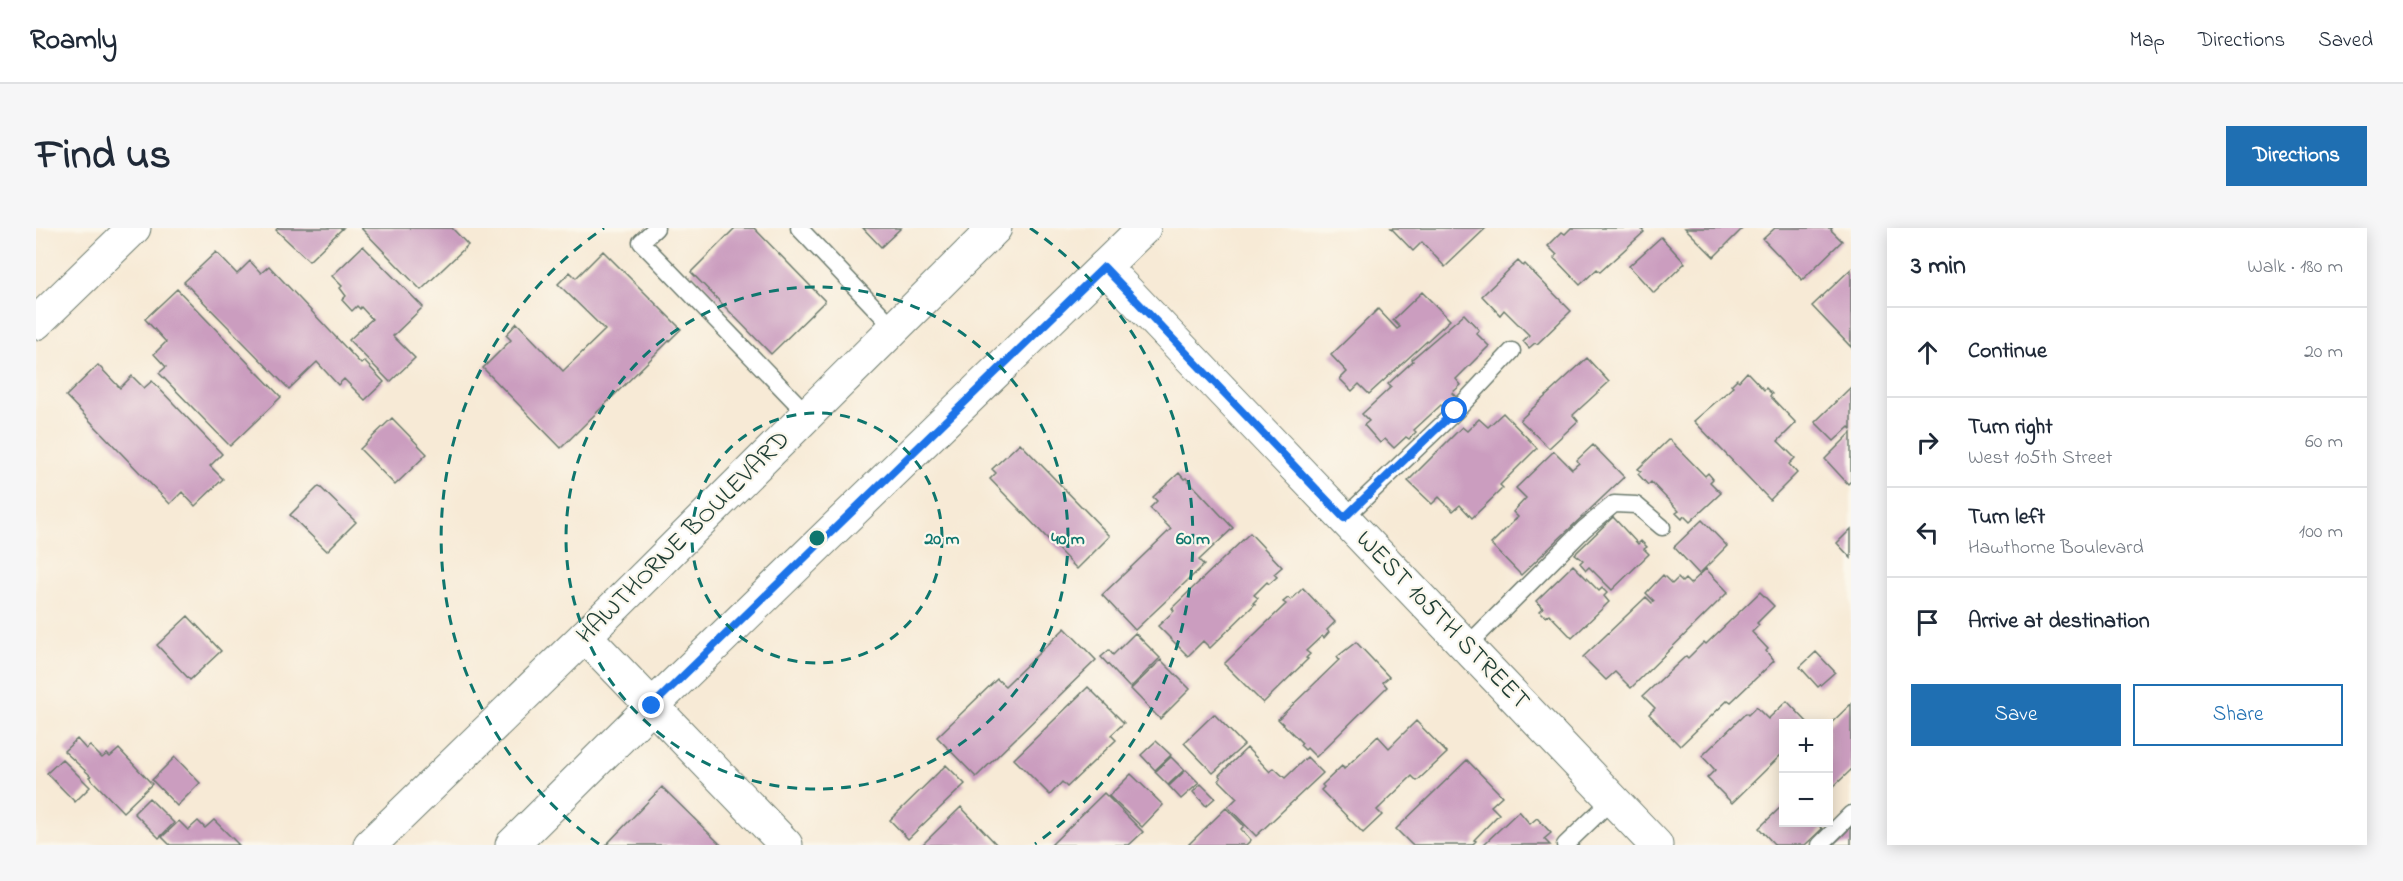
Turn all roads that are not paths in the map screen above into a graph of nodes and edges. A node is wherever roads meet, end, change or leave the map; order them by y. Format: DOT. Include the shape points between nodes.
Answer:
graph roads {
  1 [pos="134,228"];
  2 [pos="656,228"];
  3 [pos="799,228"];
  4 [pos="995,228"];
  5 [pos="1144,228"];
  6 [pos="1104,267"];
  7 [pos="36,323"];
  8 [pos="895,328"];
  9 [pos="1512,351"];
  10 [pos="808,415"];
  11 [pos="1344,518"];
  12 [pos="1662,527"];
  13 [pos="585,636"];
  14 [pos="1466,647"];
  15 [pos="652,706"];
  16 [pos="1613,800"];
  17 [pos="1851,814"];
  18 [pos="370,845"];
  19 [pos="512,845"];
  20 [pos="786,845"];
  21 [pos="1565,845"];
  22 [pos="1656,845"];
  23 [pos="1820,845"];
  1 -- 7 [label="main road"];
  2 -- 10 [label="lane" via="641,242"];
  3 -- 8 [label="lane"];
  4 -- 8 [label="main road, HAWTHORNE BOULEVARD"];
  5 -- 6 [label="main road"];
  6 -- 11 [label="main road, WEST 105TH STREET"];
  6 -- 15 [label="main road"];
  8 -- 10 [label="main road, HAWTHORNE BOULEVARD"];
  9 -- 11 [label="lane"];
  10 -- 13 [label="main road, HAWTHORNE BOULEVARD"];
  11 -- 14 [label="main road, WEST 105TH STREET"];
  12 -- 14 [label="lane" via="1636,505 1614,504"];
  13 -- 15 [label="main road"];
  13 -- 18 [label="main road, HAWTHORNE BOULEVARD"];
  14 -- 16 [label="main road, WEST 105TH STREET"];
  15 -- 19 [label="main road"];
  15 -- 20 [label="main road"];
  16 -- 21 [label="lane"];
  16 -- 22 [label="main road, WEST 105TH STREET"];
  17 -- 23 [label="lane"];
}
